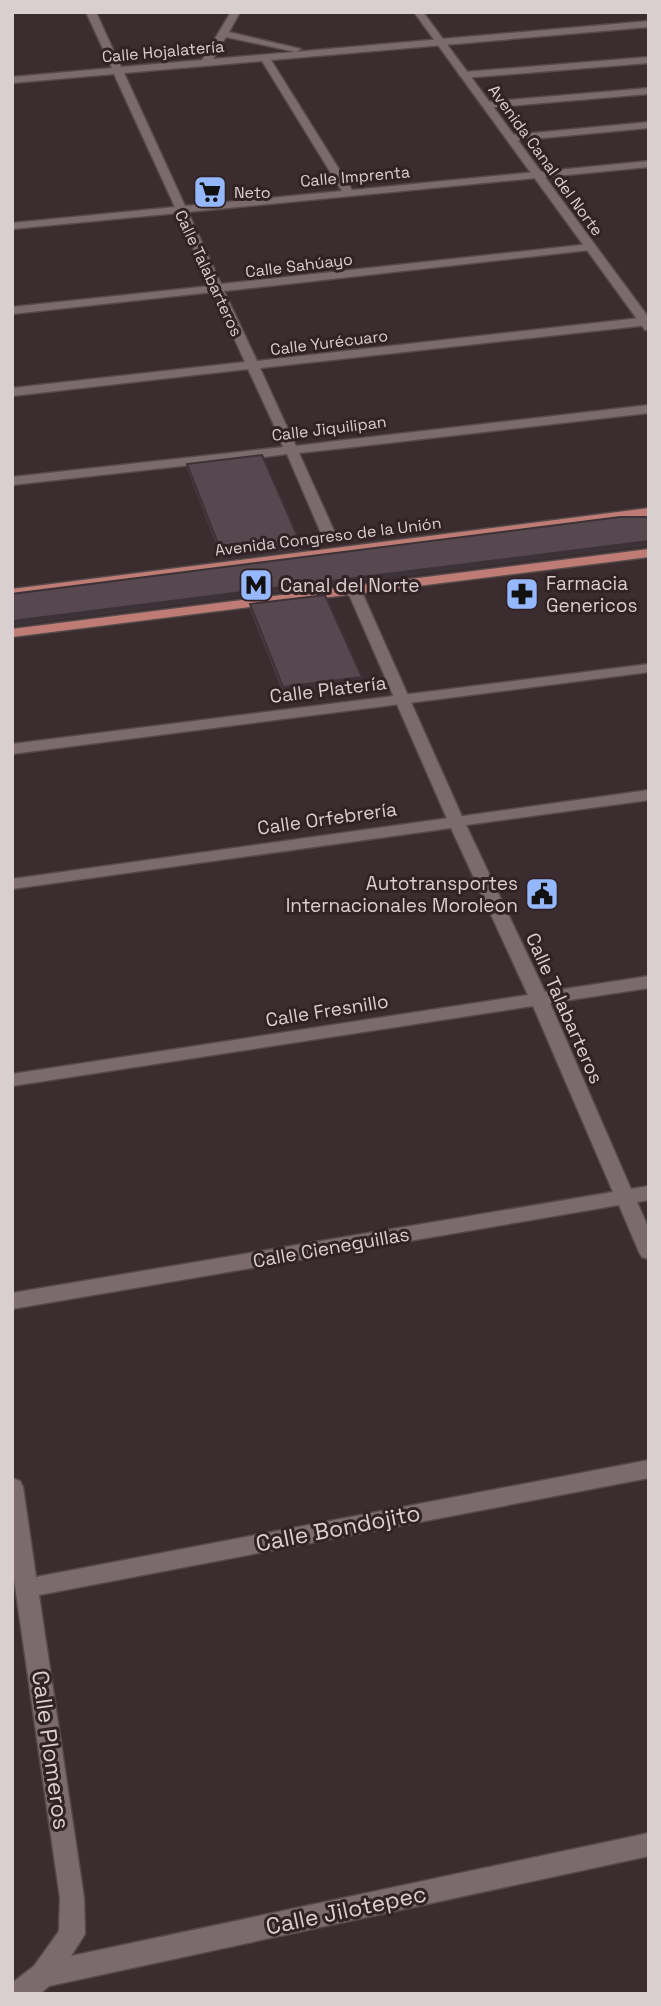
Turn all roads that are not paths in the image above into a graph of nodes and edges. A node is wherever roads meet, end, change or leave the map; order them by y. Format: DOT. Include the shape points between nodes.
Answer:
graph roads {
  1 [pos="91,12"];
  2 [pos="236,12"];
  3 [pos="418,12"];
  4 [pos="649,24"];
  5 [pos="224,34"];
  6 [pos="441,43"];
  7 [pos="316,54"];
  8 [pos="265,58"];
  9 [pos="649,60"];
  10 [pos="205,64"];
  11 [pos="118,71"];
  12 [pos="464,75"];
  13 [pos="12,80"];
  14 [pos="649,91"];
  15 [pos="486,105"];
  16 [pos="649,125"];
  17 [pos="511,138"];
  18 [pos="649,164"];
  19 [pos="534,175"];
  20 [pos="348,192"];
  21 [pos="179,210"];
  22 [pos="12,226"];
  23 [pos="590,247"];
  24 [pos="218,291"];
  25 [pos="12,311"];
  26 [pos="647,323"];
  27 [pos="253,367"];
  28 [pos="12,392"];
  29 [pos="649,409"];
  30 [pos="291,450"];
  31 [pos="12,481"];
  32 [pos="649,512"];
  33 [pos="328,533"];
  34 [pos="649,553"];
  35 [pos="354,590"];
  36 [pos="12,593"];
  37 [pos="12,633"];
  38 [pos="649,668"];
  39 [pos="402,699"];
  40 [pos="12,749"];
  41 [pos="649,795"];
  42 [pos="456,821"];
  43 [pos="12,884"];
  44 [pos="649,982"];
  45 [pos="540,999"];
  46 [pos="12,1080"];
  47 [pos="649,1193"];
  48 [pos="623,1198"];
  49 [pos="649,1252"];
  50 [pos="12,1301"];
  51 [pos="649,1469"];
  52 [pos="12,1487"];
  53 [pos="28,1588"];
  54 [pos="649,1844"];
  55 [pos="43,1975"];
  56 [pos="19,1994"];
  1 -- 11 [label="street, Calle Talabarteros"];
  2 -- 5 [label="street"];
  3 -- 6 [label="street, Avenida Canal del Norte"];
  4 -- 6 [label="street, Calle Hojalatería"];
  5 -- 7 [label="street, Calle Hojalatería"];
  5 -- 10 [label="street"];
  6 -- 7 [label="street, Calle Hojalatería"];
  6 -- 12 [label="street, Avenida Canal del Norte"];
  7 -- 8 [label="street, Calle Hojalatería"];
  8 -- 10 [label="street, Calle Hojalatería"];
  8 -- 20 [label="street"];
  9 -- 12 [label="street"];
  10 -- 11 [label="street, Calle Hojalatería"];
  11 -- 13 [label="street, Calle Hojalatería"];
  11 -- 21 [label="street, Calle Talabarteros"];
  12 -- 15 [label="street, Avenida Canal del Norte"];
  14 -- 15 [label="street"];
  15 -- 17 [label="street, Avenida Canal del Norte"];
  16 -- 17 [label="street"];
  17 -- 19 [label="street, Avenida Canal del Norte"];
  18 -- 19 [label="street, Calle Imprenta"];
  19 -- 20 [label="street, Calle Imprenta"];
  19 -- 23 [label="street, Avenida Canal del Norte"];
  20 -- 21 [label="street, Calle Imprenta"];
  21 -- 22 [label="street, Calle Imprenta"];
  21 -- 24 [label="street, Calle Talabarteros"];
  23 -- 24 [label="street, Calle Sahúayo"];
  23 -- 26 [label="street, Avenida Canal del Norte"];
  24 -- 25 [label="street, Calle Sahúayo"];
  24 -- 27 [label="street, Calle Talabarteros"];
  26 -- 27 [label="street, Calle Yurécuaro"];
  27 -- 28 [label="street, Calle Yurécuaro"];
  27 -- 30 [label="street, Calle Talabarteros"];
  29 -- 30 [label="street, Calle Jiquilipan"];
  30 -- 31 [label="street, Calle Jiquilipan"];
  30 -- 33 [label="street, Calle Talabarteros"];
  32 -- 36 [label="main road, Avenida Congreso de la Unión"];
  34 -- 35 [label="main road"];
  35 -- 37 [label="main road"];
  35 -- 39 [label="street, Calle Talabarteros"];
  38 -- 39 [label="street, Calle Platería"];
  39 -- 40 [label="street, Calle Platería"];
  39 -- 42 [label="street, Calle Talabarteros"];
  41 -- 42 [label="street, Calle Orfebrería"];
  42 -- 43 [label="street, Calle Orfebrería"];
  42 -- 45 [label="street, Calle Talabarteros"];
  44 -- 45 [label="street, Calle Fresnillo"];
  45 -- 46 [label="street, Calle Fresnillo"];
  45 -- 48 [label="street, Calle Talabarteros"];
  47 -- 48 [label="street, Calle Cieneguillas"];
  48 -- 49 [label="street, Calle Talabarteros"];
  48 -- 50 [label="street, Calle Cieneguillas"];
  51 -- 53 [label="street, Calle Bondojito"];
  52 -- 53 [label="street, Calle Plomeros"];
  53 -- 55 [label="street, Calle Plomeros" via="72,1898 72,1934"];
  54 -- 55 [label="street, Calle Jilotepec"];
  55 -- 56 [label="street, Calle Plomeros"];
}
